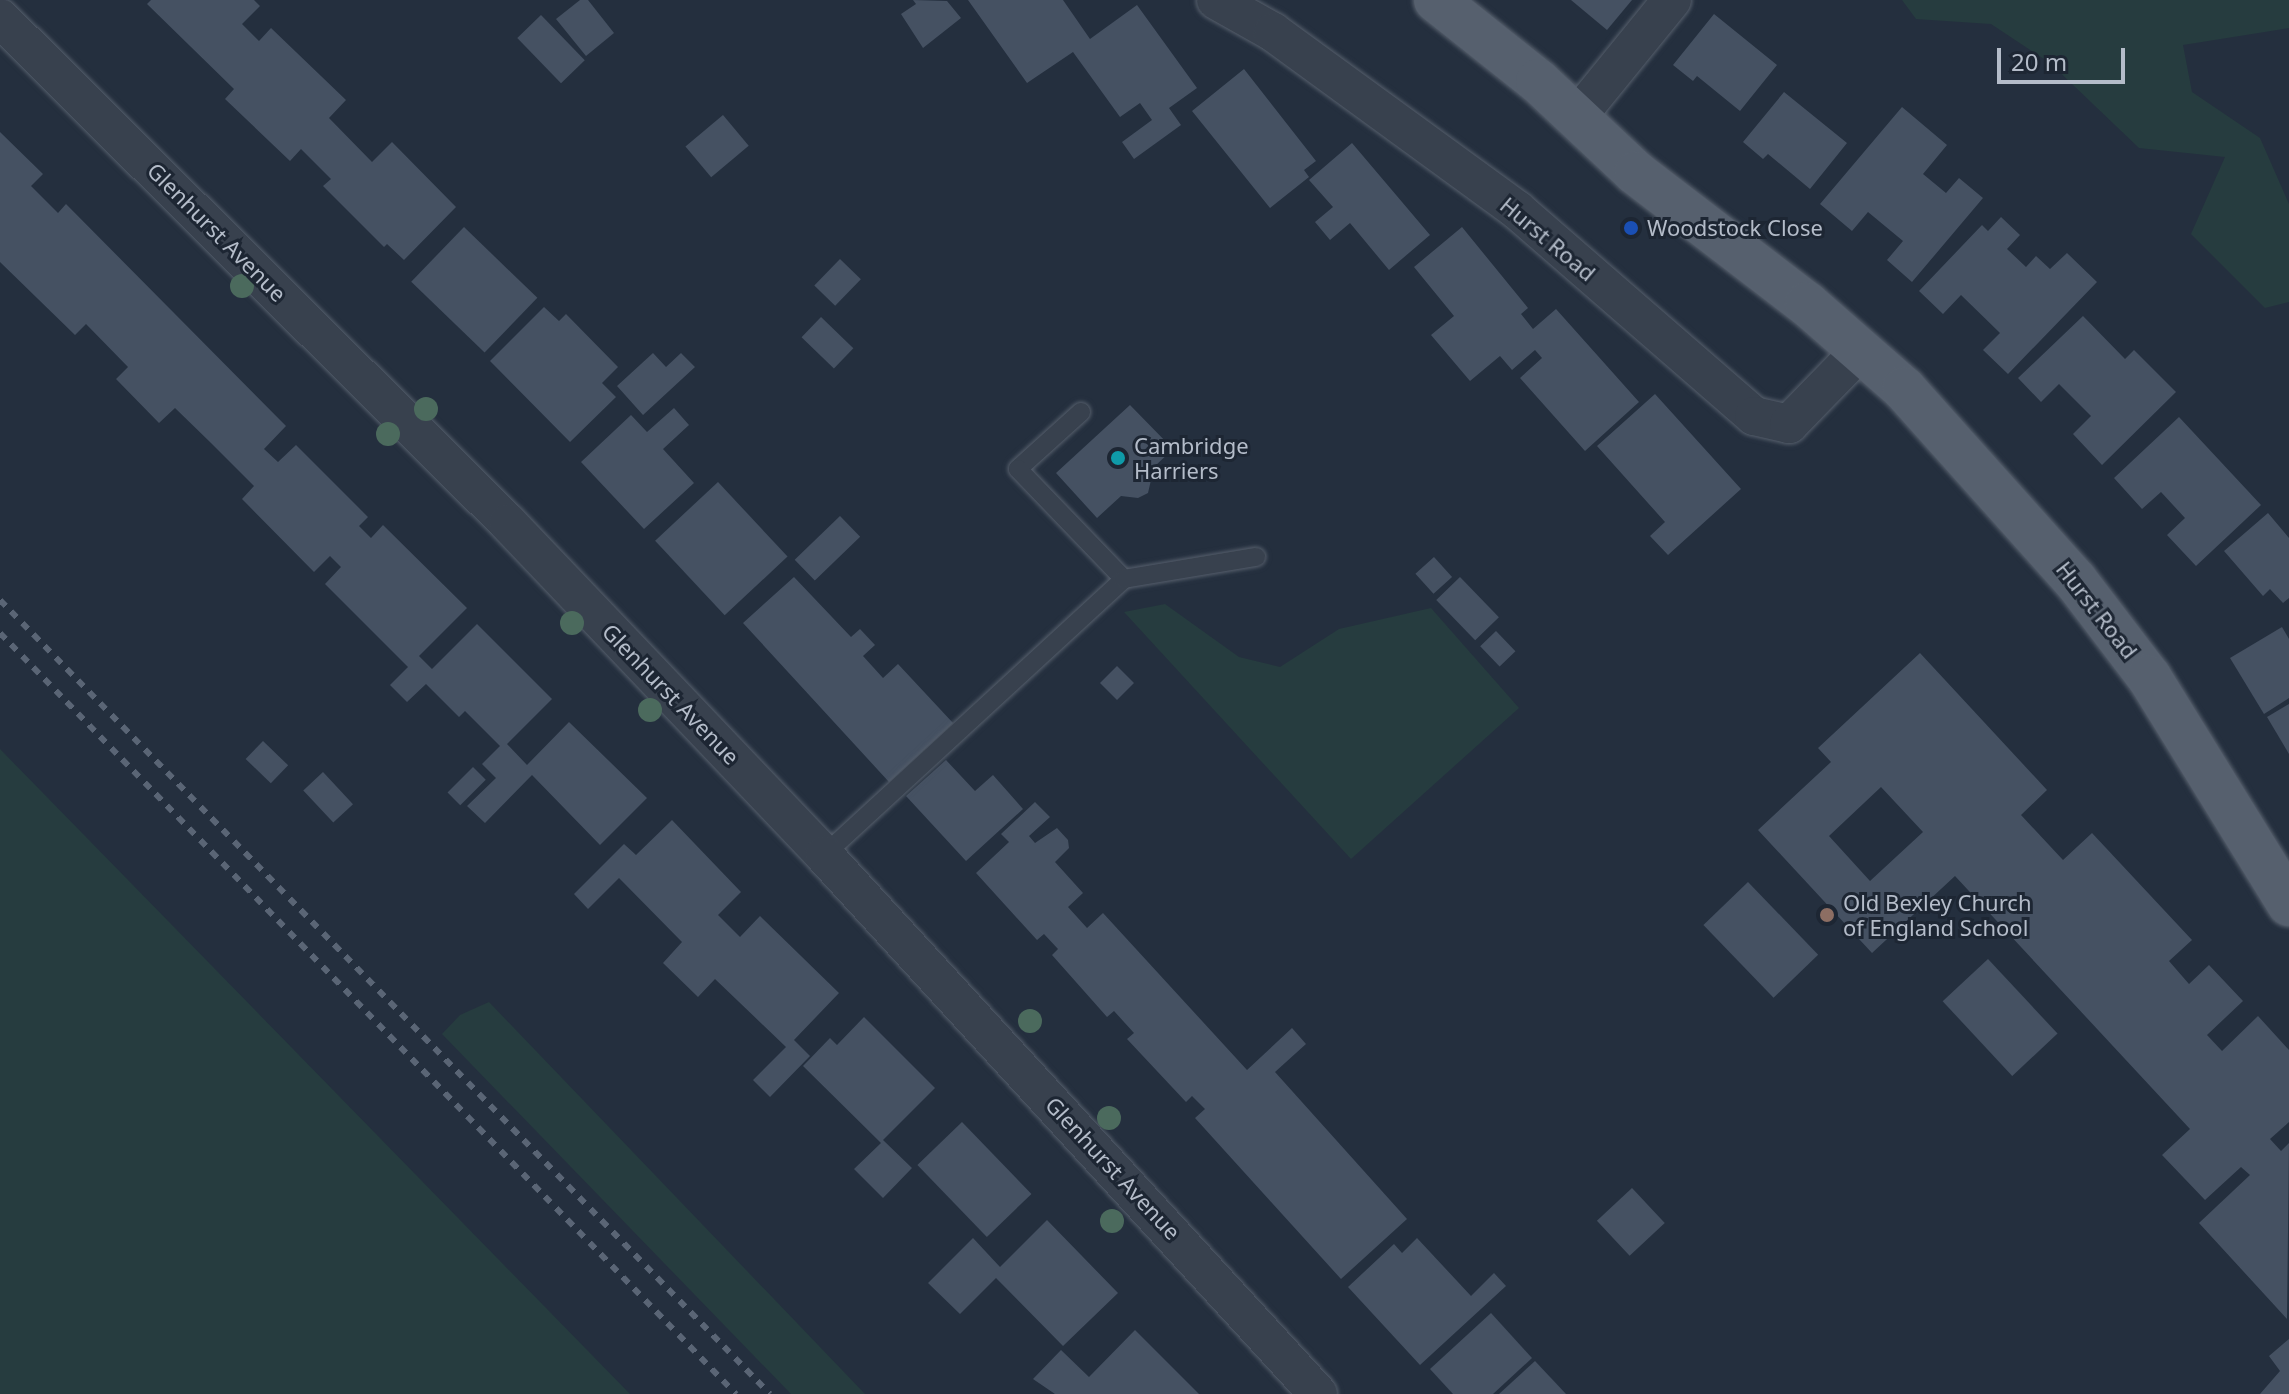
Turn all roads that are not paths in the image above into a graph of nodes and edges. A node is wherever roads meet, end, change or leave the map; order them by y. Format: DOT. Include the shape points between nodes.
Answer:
graph roads {
  1 [pos="1216,0"];
  2 [pos="1436,0"];
  3 [pos="1672,0"];
  4 [pos="0,18"];
  5 [pos="1576,118"];
  6 [pos="1861,350"];
  7 [pos="1081,412"];
  8 [pos="1256,557"];
  9 [pos="1124,579"];
  10 [pos="824,855"];
  11 [pos="2289,904"];
  12 [pos="1318,1394"];
  1 -- 6 [label="street, Hurst Road" via="1273,32 1517,210 1754,416 1789,424"];
  2 -- 5 [label="main road, Hurst Road"];
  3 -- 5 [label="street"];
  4 -- 10 [label="street, Glenhurst Avenue" via="439,451"];
  5 -- 6 [label="main road, Hurst Road" via="1701,225"];
  6 -- 11 [label="main road, Hurst Road" via="1977,466 2075,580 2149,677"];
  7 -- 9 [label="lane" via="1018,469"];
  8 -- 9 [label="lane"];
  9 -- 10 [label="lane"];
  10 -- 12 [label="street, Glenhurst Avenue"];
}
